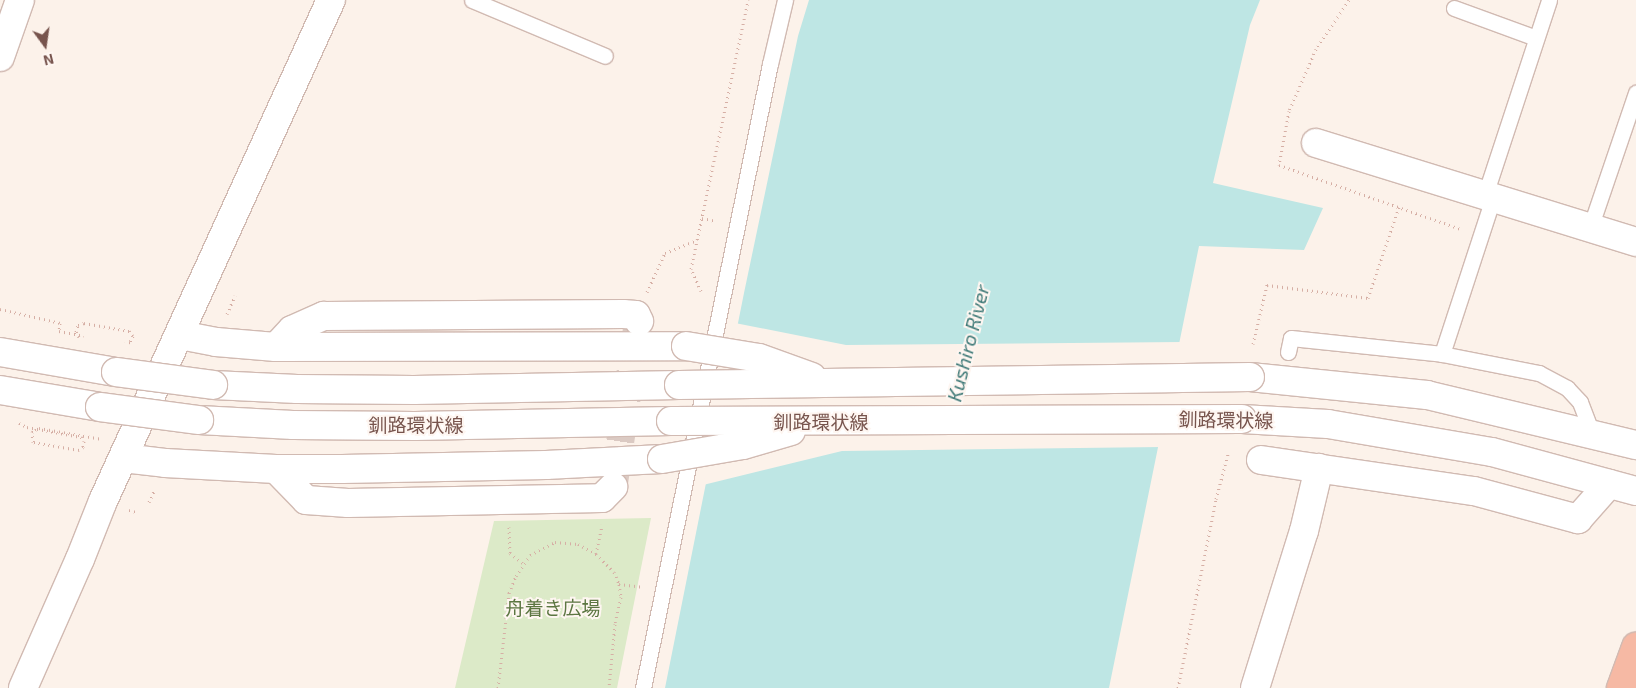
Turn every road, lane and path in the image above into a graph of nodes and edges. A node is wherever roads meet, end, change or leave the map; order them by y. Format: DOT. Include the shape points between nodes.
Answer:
graph roads {
  1 [pos="20,0"];
  2 [pos="331,0"];
  3 [pos="472,0"];
  4 [pos="748,0"];
  5 [pos="785,0"];
  6 [pos="1549,0"];
  7 [pos="1454,8"];
  8 [pos="1536,38"];
  9 [pos="605,56"];
  10 [pos="0,57"];
  11 [pos="1636,93"];
  12 [pos="1316,143"];
  13 [pos="1489,196"];
  14 [pos="1399,207"];
  15 [pos="702,218"];
  16 [pos="723,223"];
  17 [pos="1590,228"];
  18 [pos="697,240"];
  19 [pos="1636,242"];
  20 [pos="702,293"];
  21 [pos="0,309"];
  22 [pos="637,318"];
  23 [pos="59,331"];
  24 [pos="73,334"];
  25 [pos="180,335"];
  26 [pos="58,337"];
  27 [pos="80,338"];
  28 [pos="125,343"];
  29 [pos="1253,344"];
  30 [pos="276,347"];
  31 [pos="0,352"];
  32 [pos="1288,352"];
  33 [pos="1442,354"];
  34 [pos="828,383"];
  35 [pos="0,390"];
  36 [pos="821,422"];
  37 [pos="27,427"];
  38 [pos="1592,434"];
  39 [pos="1636,445"];
  40 [pos="116,449"];
  41 [pos="1228,454"];
  42 [pos="1262,455"];
  43 [pos="1319,468"];
  44 [pos="276,469"];
  45 [pos="1609,484"];
  46 [pos="614,488"];
  47 [pos="1636,491"];
  48 [pos="603,522"];
  49 [pos="509,523"];
  50 [pos="596,554"];
  51 [pos="524,564"];
  52 [pos="619,584"];
  53 [pos="646,588"];
  54 [pos="1636,648"];
  55 [pos="23,688"];
  56 [pos="498,688"];
  57 [pos="609,688"];
  58 [pos="643,688"];
  59 [pos="1178,688"];
  60 [pos="1254,688"];
  61 [pos="1621,688"];
  1 -- 10 [label="street"];
  2 -- 25 [label="street"];
  3 -- 9 [label="lane"];
  4 -- 15 [label="path"];
  5 -- 58 [label="lane"];
  6 -- 8 [label="lane"];
  7 -- 8 [label="lane"];
  8 -- 13 [label="lane"];
  11 -- 17 [label="lane"];
  12 -- 13 [label="street"];
  13 -- 17 [label="street"];
  13 -- 33 [label="lane"];
  14 -- 29 [label="path" via="1368,298 1267,285"];
  15 -- 16 [label="path"];
  15 -- 18 [label="path"];
  17 -- 19 [label="street"];
  18 -- 20 [label="path" via="691,269"];
  18 -- 22 [label="path" via="665,253"];
  21 -- 23 [label="path" via="60,323"];
  22 -- 30 [label="street" via="324,316 292,330"];
  23 -- 24 [label="path"];
  23 -- 26 [label="path"];
  25 -- 30 [label="street"];
  25 -- 40 [label="street"];
  27 -- 28 [label="path" via="76,332 78,325 84,323 129,331 133,336 130,342"];
  30 -- 34 [label="street, bridge" via="686,346 759,358"];
  31 -- 34 [label="street, 釧路環状線, bridge" via="116,372 213,384 414,390"];
  32 -- 33 [label="lane" via="1291,338"];
  33 -- 38 [label="lane" via="1539,373 1567,388 1580,402"];
  34 -- 38 [label="street, 釧路環状線, bridge" via="1250,377 1428,396"];
  35 -- 36 [label="street, 釧路環状線, bridge" via="199,420 293,425"];
  36 -- 44 [label="street, bridge" via="743,445 662,459 546,465"];
  36 -- 45 [label="street, 釧路環状線, bridge" via="1242,418 1328,424 1492,452"];
  37 -- 40 [label="path" via="36,429 45,430 81,437 84,447 79,450 33,442 32,432 35,430 39,428 76,435"];
  38 -- 39 [label="street, 釧路環状線"];
  40 -- 44 [label="street" via="165,463"];
  40 -- 55 [label="street"];
  41 -- 59 [label="path"];
  42 -- 43 [label="street"];
  43 -- 45 [label="street" via="1474,491 1578,519"];
  43 -- 60 [label="street" via="1304,530"];
  44 -- 46 [label="street" via="306,500 348,503 602,498"];
  45 -- 47 [label="street, 釧路環状線"];
  48 -- 50 [label="path"];
  49 -- 51 [label="path" via="510,553"];
  50 -- 51 [label="path" via="578,544 555,542 530,555"];
  50 -- 52 [label="path" via="614,572"];
  51 -- 56 [label="path" via="509,593"];
  52 -- 53 [label="path"];
  52 -- 57 [label="path" via="621,597"];
  54 -- 61 [label="highway"];
}
